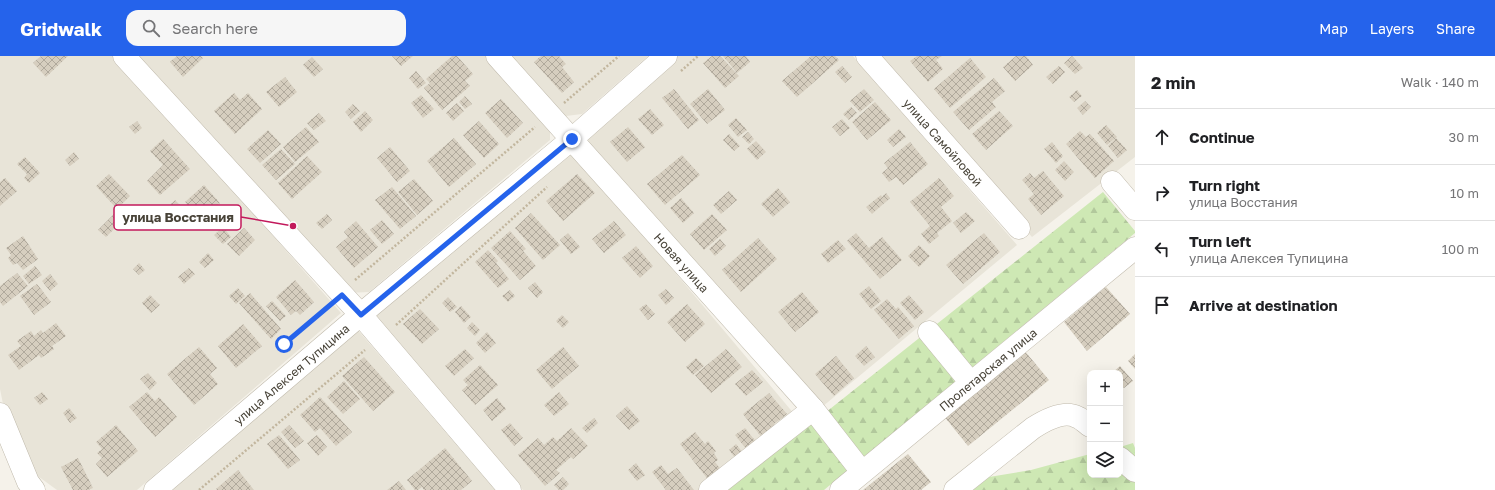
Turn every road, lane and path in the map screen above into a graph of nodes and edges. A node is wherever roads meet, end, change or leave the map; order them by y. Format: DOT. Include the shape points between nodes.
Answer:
graph roads {
  1 [pos="124,56"];
  2 [pos="497,56"];
  3 [pos="619,56"];
  4 [pos="698,56"];
  5 [pos="867,56"];
  6 [pos="673,64"];
  7 [pos="550,114"];
  8 [pos="572,139"];
  9 [pos="1112,182"];
  10 [pos="550,185"];
  11 [pos="1135,209"];
  12 [pos="1019,228"];
  13 [pos="1135,248"];
  14 [pos="342,295"];
  15 [pos="361,315"];
  16 [pos="929,332"];
  17 [pos="380,337"];
  18 [pos="301,366"];
  19 [pos="971,383"];
  20 [pos="813,409"];
  21 [pos="0,414"];
  22 [pos="1087,424"];
  23 [pos="1123,461"];
  24 [pos="1135,471"];
  25 [pos="862,472"];
  26 [pos="960,489"];
  27 [pos="34,490"];
  28 [pos="155,490"];
  29 [pos="199,490"];
  30 [pos="510,490"];
  31 [pos="710,490"];
  32 [pos="841,490"];
  1 -- 14 [label="street"];
  2 -- 7 [label="street, Новая улица"];
  3 -- 7 [label="path"];
  4 -- 6 [label="path"];
  5 -- 12 [label="street, улица Самойловой"];
  6 -- 8 [label="street, улица Алексея Тупицина"];
  7 -- 8 [label="street, Новая улица"];
  7 -- 14 [label="path" via="352,283"];
  8 -- 15 [label="street, улица Алексея Тупицина"];
  8 -- 20 [label="street, Новая улица"];
  9 -- 11 [label="street"];
  10 -- 17 [label="path" via="392,329"];
  13 -- 19 [label="street, Пролетарская улица"];
  14 -- 15 [label="street"];
  14 -- 18 [label="path" via="284,344"];
  15 -- 17 [label="street"];
  15 -- 18 [label="street, улица Алексея Тупицина"];
  16 -- 19 [label="street"];
  17 -- 29 [label="path"];
  17 -- 30 [label="street"];
  18 -- 28 [label="street, улица Алексея Тупицина"];
  19 -- 25 [label="street, Пролетарская улица"];
  20 -- 25 [label="street, Новая улица"];
  20 -- 31 [label="street"];
  21 -- 27 [label="street" via="28,482"];
  22 -- 26 [label="street" via="1077,416 1067,415 1046,420"];
  23 -- 24 [label="street"];
  25 -- 32 [label="street, Пролетарская улица"];
}
